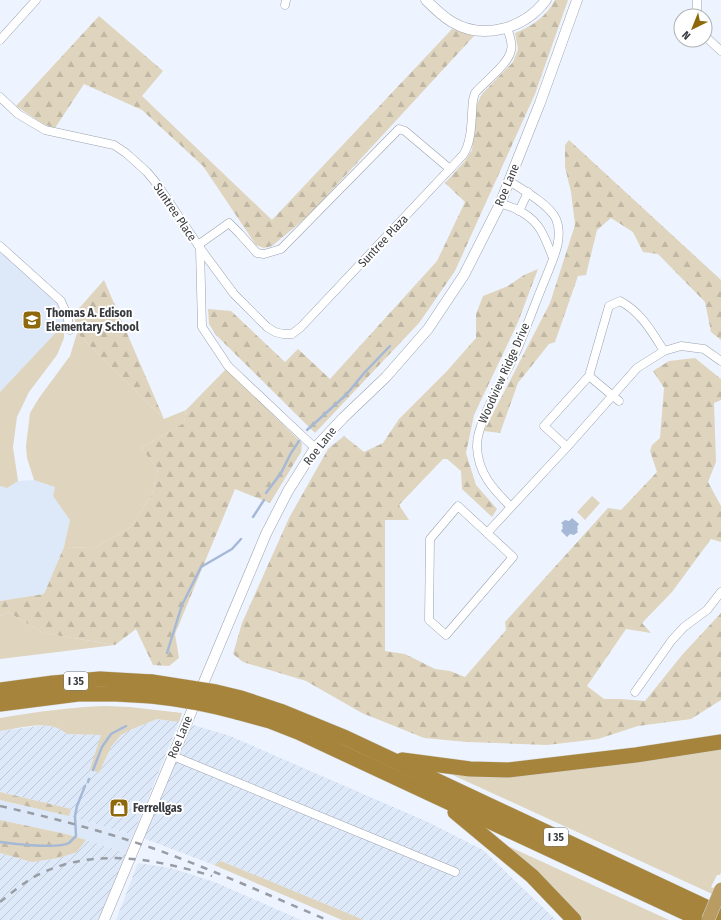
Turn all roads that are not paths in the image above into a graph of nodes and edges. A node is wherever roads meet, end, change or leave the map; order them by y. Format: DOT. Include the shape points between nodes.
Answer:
graph roads {
  1 [pos="36,0"];
  2 [pos="426,0"];
  3 [pos="546,0"];
  4 [pos="577,0"];
  5 [pos="507,28"];
  6 [pos="0,40"];
  7 [pos="713,44"];
  8 [pos="721,51"];
  9 [pos="0,97"];
  10 [pos="450,169"];
  11 [pos="509,181"];
  12 [pos="528,192"];
  13 [pos="500,204"];
  14 [pos="519,211"];
  15 [pos="0,246"];
  16 [pos="199,246"];
  17 [pos="553,258"];
  18 [pos="70,330"];
  19 [pos="664,351"];
  20 [pos="721,361"];
  21 [pos="589,376"];
  22 [pos="616,398"];
  23 [pos="567,447"];
  24 [pos="315,448"];
  25 [pos="510,506"];
  26 [pos="487,533"];
  27 [pos="721,592"];
  28 [pos="152,689"];
  29 [pos="0,690"];
  30 [pos="635,692"];
  31 [pos="0,704"];
  32 [pos="239,705"];
  33 [pos="720,742"];
  34 [pos="173,756"];
  35 [pos="391,759"];
  36 [pos="437,798"];
  37 [pos="455,872"];
  38 [pos="721,890"];
  39 [pos="721,914"];
  40 [pos="104,920"];
  41 [pos="574,920"];
  42 [pos="701,920"];
  43 [pos="708,920"];
  1 -- 6 [label="street"];
  2 -- 5 [label="street" via="443,15 464,27 486,31"];
  3 -- 5 [label="street" via="529,17"];
  4 -- 11 [label="street, Roe Lane"];
  5 -- 10 [label="street, Suntree Plaza" via="512,49 509,57 475,93 467,149"];
  7 -- 8 [label="street"];
  9 -- 16 [label="street, Suntree Place" via="18,114 46,130 114,145 126,153 158,184"];
  10 -- 16 [label="street" via="405,131 399,129 281,249 264,254 257,253 229,223"];
  10 -- 16 [label="street, Suntree Plaza" via="292,334 275,332 268,327 234,294"];
  11 -- 12 [label="street, Woodview Ridge Drive"];
  11 -- 13 [label="street, Roe Lane"];
  12 -- 14 [label="street"];
  12 -- 17 [label="street, Woodview Ridge Drive" via="544,204 556,218 559,238"];
  13 -- 14 [label="street"];
  13 -- 24 [label="street, Roe Lane" via="464,275 428,328 386,377"];
  14 -- 17 [label="street" via="526,214 539,228"];
  15 -- 18 [label="street" via="61,301"];
  16 -- 24 [label="street, Suntree Place" via="202,327 228,366"];
  17 -- 25 [label="street, Woodview Ridge Drive" via="517,350 478,431 479,461 485,478"];
  19 -- 20 [label="street" via="681,346 704,350"];
  19 -- 21 [label="street" via="647,324 620,301 609,306"];
  19 -- 22 [label="street" via="637,368"];
  21 -- 22 [label="street"];
  21 -- 23 [label="street" via="544,426"];
  22 -- 23 [label="street"];
  23 -- 25 [label="street"];
  24 -- 34 [label="street, Roe Lane" via="288,491 266,534"];
  25 -- 26 [label="street"];
  26 -- 26 [label="street" via="458,506 430,539 429,620 446,635 513,557"];
  27 -- 30 [label="street" via="707,610 684,627 672,640"];
  28 -- 29 [label="highway, I 35" via="100,680"];
  28 -- 31 [label="highway, I 35" via="116,694 78,694"];
  28 -- 32 [label="highway, I 35, bridge" via="178,698 210,704"];
  32 -- 35 [label="highway, I 35" via="280,710"];
  32 -- 36 [label="highway, I 35"];
  33 -- 35 [label="highway" via="508,770"];
  34 -- 37 [label="street"];
  34 -- 40 [label="street, Roe Lane"];
  35 -- 39 [label="highway, I 35"];
  36 -- 41 [label="highway" via="532,876"];
  36 -- 42 [label="highway, I 35"];
  38 -- 43 [label="highway, bridge"];
}
